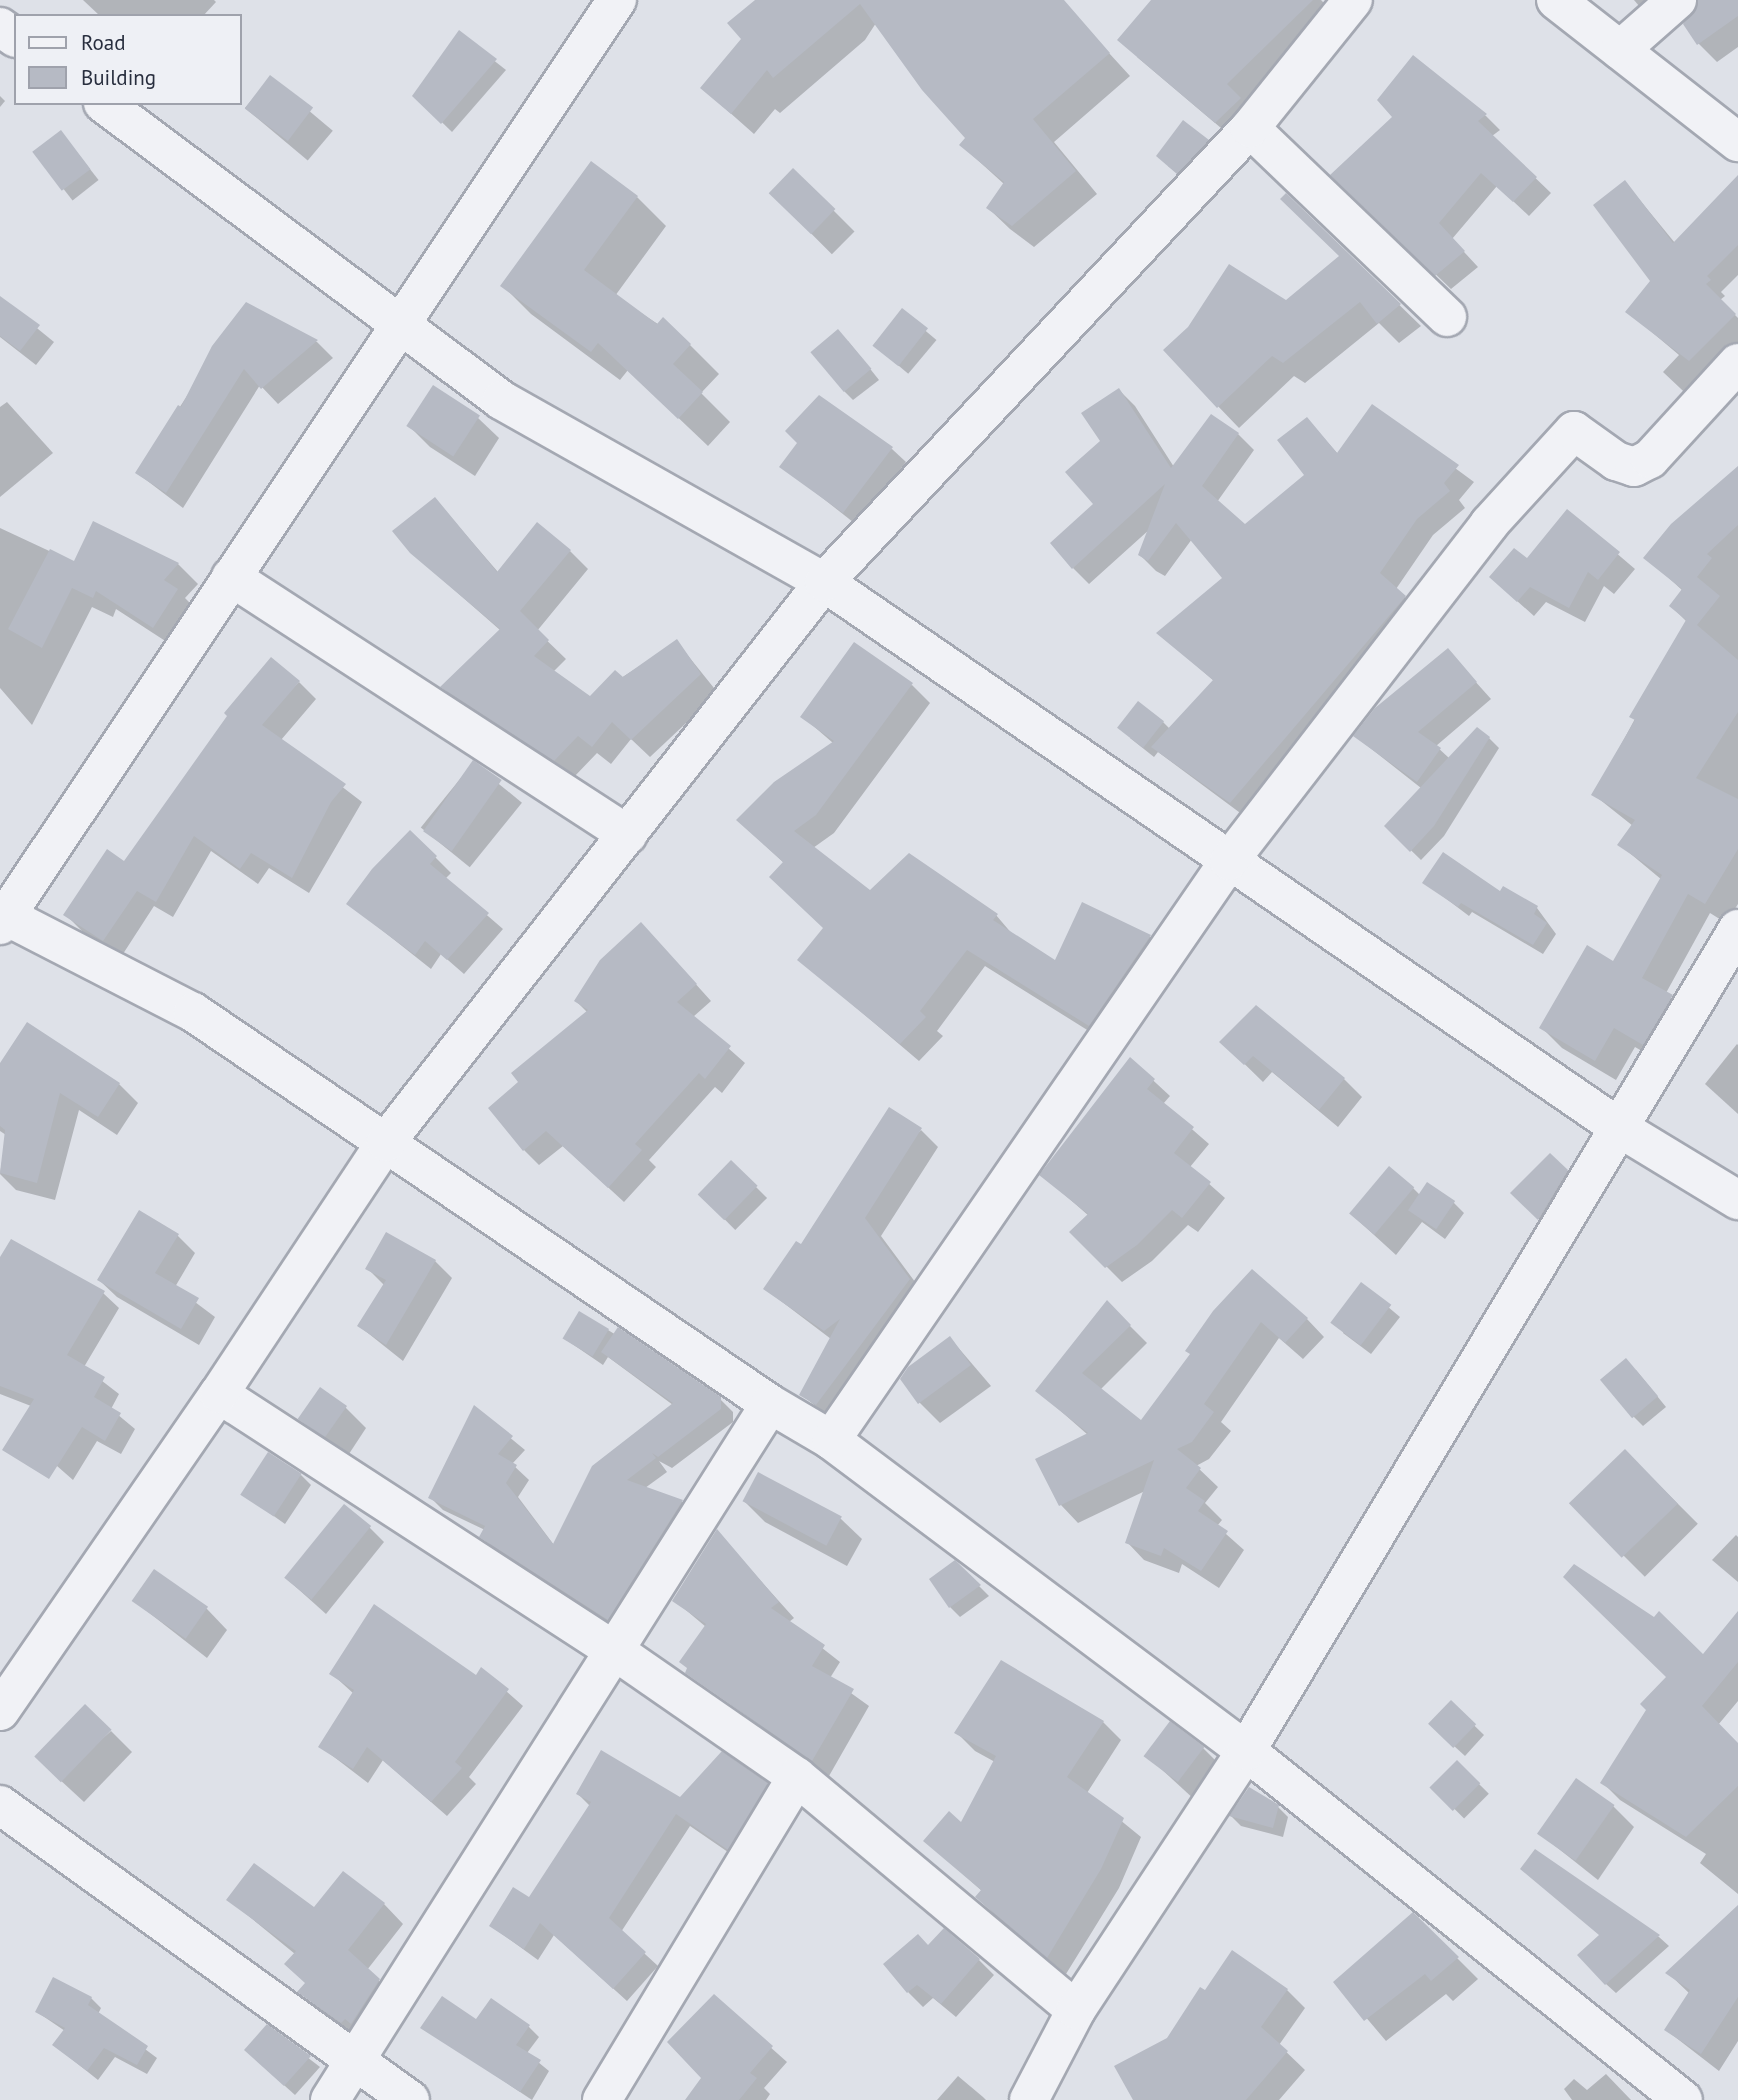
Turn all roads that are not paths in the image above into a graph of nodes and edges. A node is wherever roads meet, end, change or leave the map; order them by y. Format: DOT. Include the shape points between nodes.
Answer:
graph roads {
  1 [pos="617,0"];
  2 [pos="1353,0"];
  3 [pos="1556,0"];
  4 [pos="1677,0"];
  5 [pos="1620,50"];
  6 [pos="106,105"];
  7 [pos="1250,128"];
  8 [pos="1738,142"];
  9 [pos="1447,317"];
  10 [pos="401,324"];
  11 [pos="1738,363"];
  12 [pos="231,577"];
  13 [pos="824,582"];
  14 [pos="628,835"];
  15 [pos="1229,862"];
  16 [pos="2,918"];
  17 [pos="1738,929"];
  18 [pos="1621,1129"];
  19 [pos="386,1142"];
  20 [pos="1738,1200"];
  21 [pos="219,1394"];
  22 [pos="770,1404"];
  23 [pos="831,1440"];
  24 [pos="615,1651"];
  25 [pos="0,1711"];
  26 [pos="1246,1751"];
  27 [pos="797,1777"];
  28 [pos="0,1805"];
  29 [pos="1076,2010"];
  30 [pos="354,2056"];
  31 [pos="330,2100"];
  32 [pos="410,2100"];
  33 [pos="602,2100"];
  34 [pos="1029,2100"];
  35 [pos="1683,2100"];
  1 -- 10 [label="street"];
  2 -- 7 [label="street"];
  3 -- 5 [label="street"];
  4 -- 5 [label="street"];
  5 -- 8 [label="street"];
  6 -- 10 [label="street"];
  7 -- 9 [label="street"];
  7 -- 13 [label="street"];
  10 -- 12 [label="street"];
  10 -- 13 [label="street" via="501,400"];
  11 -- 15 [label="street" via="1650,459 1634,467 1616,461 1574,431 1489,524"];
  12 -- 14 [label="street"];
  12 -- 16 [label="street"];
  13 -- 14 [label="street"];
  13 -- 15 [label="street"];
  14 -- 19 [label="street"];
  15 -- 18 [label="street"];
  15 -- 23 [label="street"];
  16 -- 19 [label="street" via="193,1012"];
  17 -- 18 [label="street"];
  18 -- 20 [label="street"];
  18 -- 26 [label="street"];
  19 -- 21 [label="street"];
  19 -- 22 [label="street"];
  21 -- 24 [label="street"];
  21 -- 25 [label="street"];
  22 -- 23 [label="street"];
  22 -- 24 [label="street"];
  23 -- 26 [label="street"];
  24 -- 27 [label="street"];
  24 -- 30 [label="street"];
  26 -- 29 [label="street"];
  26 -- 35 [label="street"];
  27 -- 29 [label="street"];
  27 -- 33 [label="street"];
  28 -- 30 [label="street"];
  29 -- 34 [label="street"];
  30 -- 31 [label="street"];
  30 -- 32 [label="street"];
}
